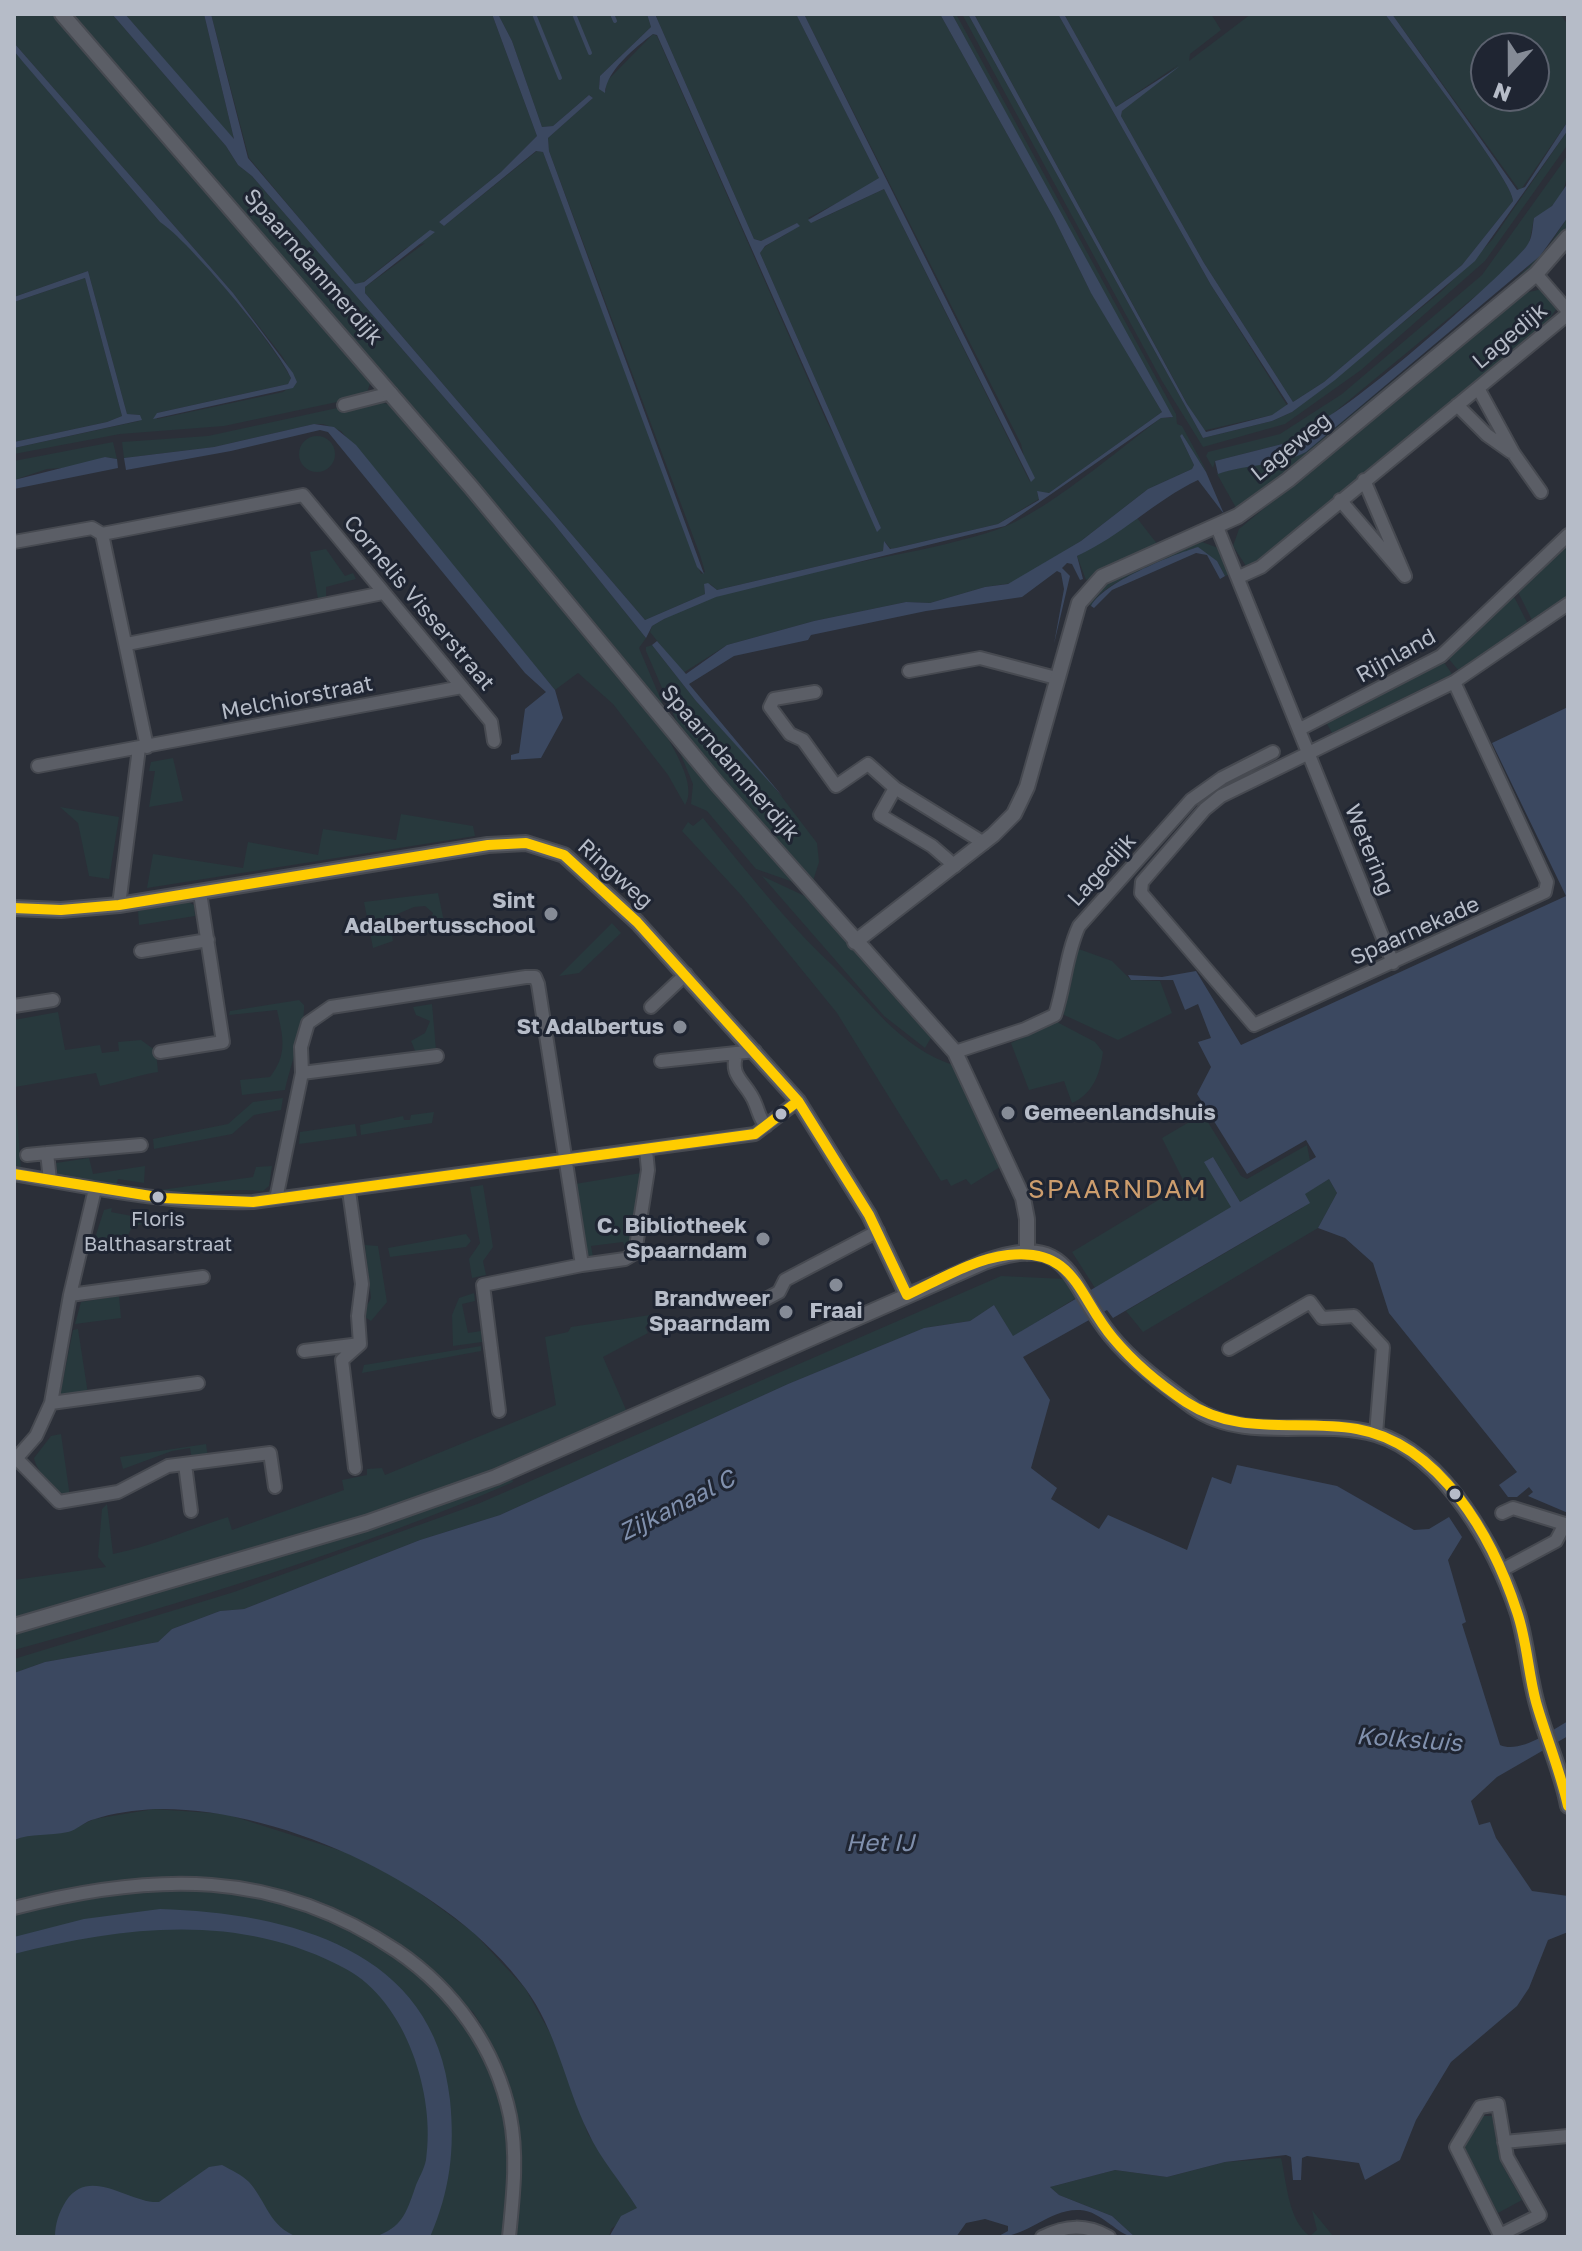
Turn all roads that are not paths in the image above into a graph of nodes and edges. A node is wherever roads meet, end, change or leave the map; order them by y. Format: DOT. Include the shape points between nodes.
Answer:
graph roads {
  1 [pos="62,14"];
  2 [pos="1568,237"];
  3 [pos="1536,274"];
  4 [pos="1568,313"];
  5 [pos="1478,388"];
  6 [pos="391,393"];
  7 [pos="344,405"];
  8 [pos="1457,405"];
  9 [pos="1514,454"];
  10 [pos="1364,480"];
  11 [pos="1541,492"];
  12 [pos="1340,500"];
  13 [pos="1217,527"];
  14 [pos="102,534"];
  15 [pos="1568,535"];
  16 [pos="14,542"];
  17 [pos="1239,577"];
  18 [pos="383,593"];
  19 [pos="1568,604"];
  20 [pos="127,644"];
  21 [pos="909,671"];
  22 [pos="1056,678"];
  23 [pos="1454,682"];
  24 [pos="462,687"];
  25 [pos="815,692"];
  26 [pos="1300,729"];
  27 [pos="494,741"];
  28 [pos="143,748"];
  29 [pos="1273,752"];
  30 [pos="1309,752"];
  31 [pos="38,766"];
  32 [pos="895,788"];
  33 [pos="984,843"];
  34 [pos="955,866"];
  35 [pos="1139,888"];
  36 [pos="200,893"];
  37 [pos="119,905"];
  38 [pos="14,908"];
  39 [pos="208,940"];
  40 [pos="855,942"];
  41 [pos="141,951"];
  42 [pos="1393,963"];
  43 [pos="686,974"];
  44 [pos="53,1000"];
  45 [pos="14,1006"];
  46 [pos="651,1007"];
  47 [pos="755,1051"];
  48 [pos="160,1052"];
  49 [pos="955,1052"];
  50 [pos="737,1053"];
  51 [pos="437,1056"];
  52 [pos="661,1061"];
  53 [pos="302,1073"];
  54 [pos="798,1101"];
  55 [pos="766,1126"];
  56 [pos="141,1145"];
  57 [pos="646,1150"];
  58 [pos="47,1153"];
  59 [pos="27,1155"];
  60 [pos="566,1161"];
  61 [pos="14,1174"];
  62 [pos="50,1180"];
  63 [pos="95,1189"];
  64 [pos="349,1191"];
  65 [pos="276,1199"];
  66 [pos="878,1231"];
  67 [pos="1027,1253"];
  68 [pos="582,1265"];
  69 [pos="203,1277"];
  70 [pos="70,1295"];
  71 [pos="907,1295"];
  72 [pos="764,1300"];
  73 [pos="360,1344"];
  74 [pos="1229,1349"];
  75 [pos="304,1351"];
  76 [pos="198,1383"];
  77 [pos="51,1403"];
  78 [pos="499,1411"];
  79 [pos="1376,1434"];
  80 [pos="16,1460"];
  81 [pos="185,1464"];
  82 [pos="355,1468"];
  83 [pos="275,1487"];
  84 [pos="191,1511"];
  85 [pos="1502,1513"];
  86 [pos="1566,1524"];
  87 [pos="1502,1570"];
  88 [pos="14,1626"];
  89 [pos="1568,1806"];
  90 [pos="14,1908"];
  91 [pos="1568,2136"];
  92 [pos="1504,2142"];
  93 [pos="509,2237"];
  94 [pos="1042,2237"];
  95 [pos="1109,2237"];
  1 -- 6 [label="street, Spaarndammerdijk"];
  2 -- 3 [label="street, Lageweg"];
  3 -- 4 [label="street"];
  3 -- 13 [label="street, Lageweg" via="1288,480"];
  4 -- 5 [label="street, Lagedijk"];
  5 -- 8 [label="street, Lagedijk"];
  5 -- 9 [label="street, Lagedijk"];
  6 -- 7 [label="street"];
  6 -- 40 [label="street, Spaarndammerdijk"];
  8 -- 9 [label="street, Lagedijk"];
  8 -- 10 [label="street, Lagedijk"];
  9 -- 11 [label="street, Lagedijk"];
  10 -- 12 [label="street, Lagedijk"];
  10 -- 12 [label="street" via="1405,576"];
  12 -- 17 [label="street, Lagedijk" via="1261,567"];
  13 -- 17 [label="street"];
  13 -- 22 [label="street, Lageweg" via="1091,585 1079,603"];
  14 -- 16 [label="street" via="92,528"];
  14 -- 18 [label="street, Cornelis Visserstraat" via="303,495"];
  14 -- 20 [label="street"];
  15 -- 26 [label="street, Rijnland" via="1441,656"];
  17 -- 26 [label="street"];
  18 -- 20 [label="street"];
  18 -- 24 [label="street, Cornelis Visserstraat"];
  19 -- 23 [label="street, Rijnland"];
  20 -- 28 [label="street"];
  21 -- 22 [label="street" via="980,658"];
  22 -- 33 [label="street, Lageweg" via="1027,787 1014,814"];
  23 -- 30 [label="street, Rijnland"];
  23 -- 42 [label="street, Spaarnekade" via="1547,882 1545,892"];
  24 -- 27 [label="street, Cornelis Visserstraat" via="491,722"];
  24 -- 28 [label="street, Melchiorstraat"];
  25 -- 32 [label="street" via="774,699 770,707 790,734 803,740 836,786 868,764"];
  26 -- 30 [label="street"];
  28 -- 31 [label="street, Melchiorstraat"];
  28 -- 37 [label="street"];
  29 -- 49 [label="street, Lagedijk" via="1191,800 1079,926 1055,1015"];
  30 -- 35 [label="street, Lagedijk" via="1221,796"];
  30 -- 42 [label="street, Wetering"];
  32 -- 33 [label="street"];
  32 -- 34 [label="street" via="880,815"];
  33 -- 34 [label="street, Lageweg"];
  34 -- 40 [label="street, Lageweg"];
  35 -- 42 [label="street, Spaarnekade" via="1254,1025"];
  36 -- 37 [label="street, Ringweg"];
  36 -- 39 [label="street"];
  36 -- 43 [label="street, Ringweg" via="472,847 526,843 564,855 588,874"];
  37 -- 38 [label="street, Ringweg"];
  39 -- 41 [label="street"];
  39 -- 48 [label="street" via="223,1042"];
  40 -- 49 [label="street, Spaarndammerdijk"];
  43 -- 46 [label="street"];
  43 -- 47 [label="street, Ringweg"];
  44 -- 45 [label="street"];
  47 -- 50 [label="street"];
  47 -- 54 [label="street, Ringweg"];
  49 -- 67 [label="street, Spaarndammerdijk" via="1023,1198"];
  50 -- 52 [label="street"];
  50 -- 55 [label="street" via="736,1076"];
  51 -- 53 [label="street"];
  53 -- 60 [label="street" via="301,1047 308,1023 331,1007 535,977"];
  53 -- 65 [label="street"];
  54 -- 55 [label="street"];
  54 -- 66 [label="street, Ringweg"];
  55 -- 57 [label="street" via="755,1134"];
  56 -- 58 [label="street"];
  57 -- 60 [label="street"];
  57 -- 68 [label="street" via="648,1170 635,1253"];
  58 -- 59 [label="street"];
  58 -- 62 [label="street"];
  60 -- 64 [label="street"];
  60 -- 68 [label="street"];
  61 -- 62 [label="street"];
  62 -- 63 [label="street"];
  63 -- 65 [label="street" via="205,1204"];
  63 -- 70 [label="street"];
  64 -- 65 [label="street"];
  64 -- 73 [label="street" via="362,1284"];
  66 -- 71 [label="street, Ringweg"];
  66 -- 72 [label="street" via="785,1280 779,1292"];
  67 -- 71 [label="street" via="1003,1255"];
  67 -- 79 [label="street" via="1062,1263 1111,1337 1209,1416 1262,1427"];
  68 -- 78 [label="street" via="483,1285"];
  69 -- 70 [label="street"];
  70 -- 77 [label="street"];
  71 -- 88 [label="street" via="496,1477 366,1523"];
  73 -- 75 [label="street"];
  73 -- 82 [label="street" via="342,1360"];
  74 -- 79 [label="street" via="1310,1302 1322,1318 1354,1316 1383,1347"];
  76 -- 77 [label="street"];
  77 -- 80 [label="street" via="36,1436"];
  79 -- 87 [label="street" via="1401,1446 1449,1488"];
  80 -- 81 [label="street" via="59,1502 118,1492 168,1466"];
  81 -- 83 [label="street" via="270,1453"];
  81 -- 84 [label="street"];
  85 -- 86 [label="street" via="1513,1508"];
  86 -- 87 [label="street" via="1556,1541"];
  87 -- 89 [label="street"];
  90 -- 93 [label="street" via="99,1890 193,1883 272,1893 349,1920 425,1971 471,2023 510,2116 514,2160"];
  91 -- 92 [label="street"];
  92 -- 92 [label="street" via="1498,2104 1480,2107 1456,2147 1500,2235 1540,2215"];
  94 -- 95 [label="street" via="1079,2227"];
}
